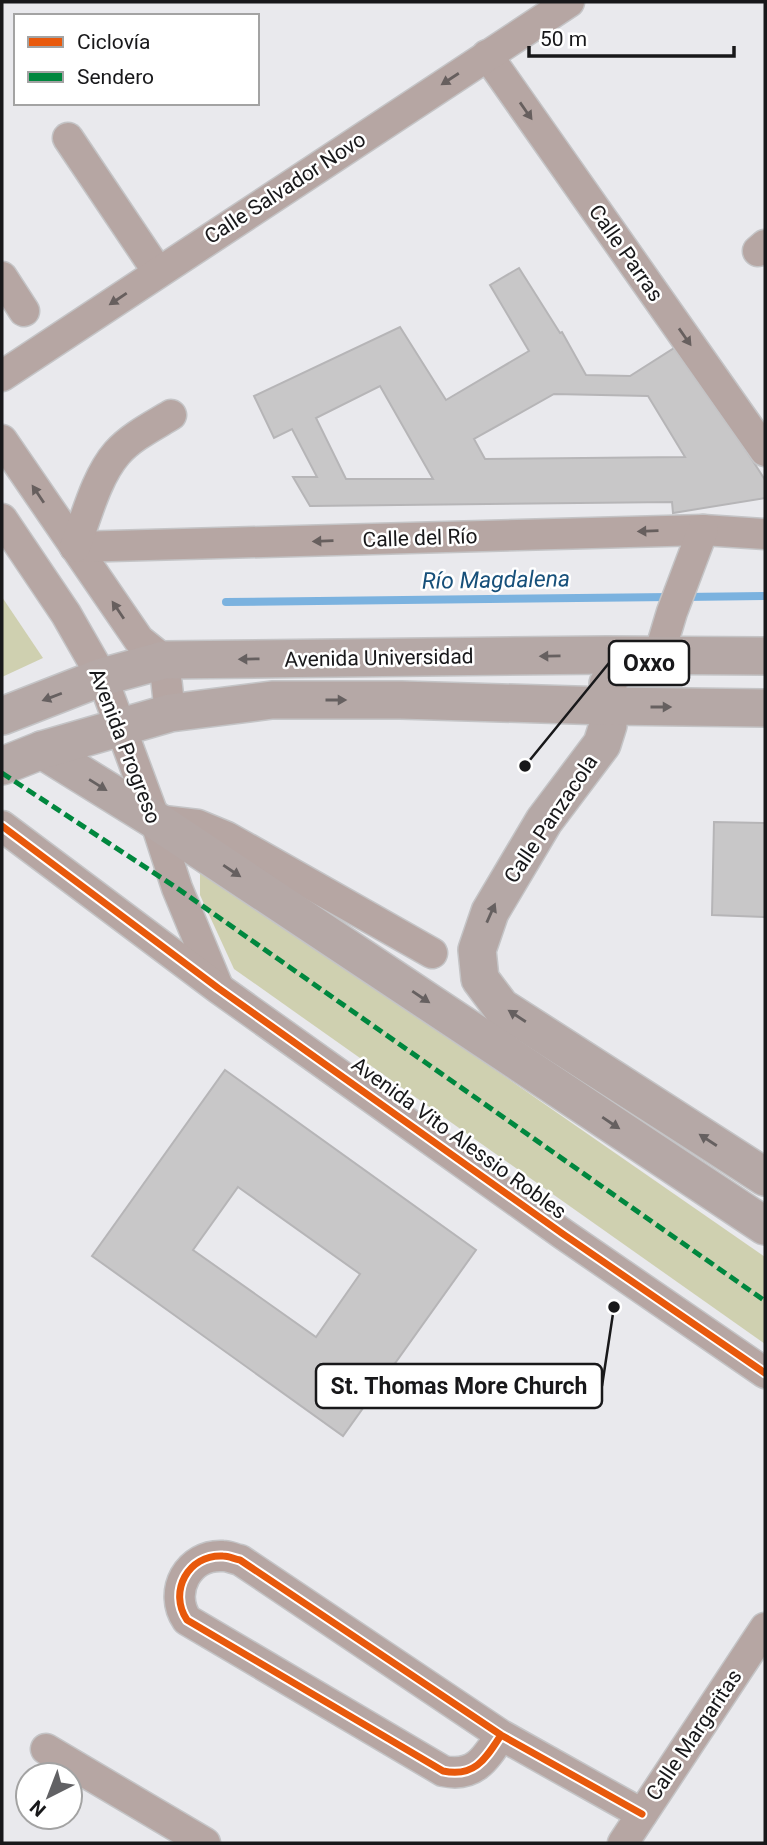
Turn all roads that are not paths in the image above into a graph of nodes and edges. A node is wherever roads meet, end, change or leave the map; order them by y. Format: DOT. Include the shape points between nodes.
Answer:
graph roads {
  1 [pos="569,2"];
  2 [pos="487,55"];
  3 [pos="68,138"];
  4 [pos="158,272"];
  5 [pos="2,277"];
  6 [pos="24,311"];
  7 [pos="2,376"];
  8 [pos="171,415"];
  9 [pos="2,440"];
  10 [pos="765,451"];
  11 [pos="2,519"];
  12 [pos="703,530"];
  13 [pos="765,534"];
  14 [pos="75,547"];
  15 [pos="607,655"];
  16 [pos="659,655"];
  17 [pos="765,656"];
  18 [pos="164,660"];
  19 [pos="102,677"];
  20 [pos="608,706"];
  21 [pos="765,708"];
  22 [pos="170,713"];
  23 [pos="2,716"];
  24 [pos="121,729"];
  25 [pos="42,750"];
  26 [pos="2,766"];
  27 [pos="155,820"];
  28 [pos="2,826"];
  29 [pos="432,953"];
  30 [pos="218,988"];
  31 [pos="765,1177"];
  32 [pos="765,1226"];
  33 [pos="765,1373"];
  34 [pos="765,1628"];
  35 [pos="501,1735"];
  36 [pos="46,1749"];
  37 [pos="642,1814"];
  38 [pos="205,1843"];
  39 [pos="623,1843"];
  1 -- 2 [label="street, Calle Salvador Novo"];
  2 -- 4 [label="street, Calle Salvador Novo, one-way"];
  2 -- 10 [label="street, Calle Parras, one-way"];
  3 -- 4 [label="street"];
  4 -- 7 [label="street, Calle Salvador Novo, one-way"];
  5 -- 6 [label="street"];
  8 -- 14 [label="street" via="117,453 101,478"];
  14 -- 9 [label="street, one-way"];
  11 -- 19 [label="street, Avenida Progreso"];
  12 -- 13 [label="street, Calle del Río"];
  12 -- 14 [label="street, Calle del Río, one-way"];
  12 -- 16 [label="street"];
  18 -- 14 [label="street, one-way" via="139,640"];
  15 -- 16 [label="main road, Avenida Universidad"];
  15 -- 18 [label="main road, Avenida Universidad, one-way"];
  15 -- 20 [label="main road, Calle Panzacola"];
  16 -- 17 [label="main road, Avenida Universidad"];
  18 -- 19 [label="main road, Avenida Universidad"];
  18 -- 22 [label="street"];
  19 -- 23 [label="main road, Avenida Universidad, one-way"];
  19 -- 24 [label="street, Avenida Progreso"];
  20 -- 21 [label="main road, Avenida Universidad, one-way"];
  22 -- 20 [label="main road, Avenida Universidad, one-way" via="272,700"];
  31 -- 20 [label="main road, Calle Panzacola, one-way" via="501,1007 480,979 477,950 490,912 544,821 602,744"];
  22 -- 24 [label="main road, Avenida Universidad"];
  24 -- 25 [label="main road, Avenida Universidad"];
  24 -- 27 [label="street, Avenida Progreso"];
  25 -- 26 [label="main road, Avenida Universidad"];
  25 -- 27 [label="main road, one-way"];
  27 -- 29 [label="street" via="198,824 226,837"];
  27 -- 30 [label="street, Avenida Progreso"];
  27 -- 32 [label="main road, one-way"];
  28 -- 30 [label="street, Avenida Vito Alessio Robles"];
  30 -- 33 [label="street, Avenida Vito Alessio Robles"];
  34 -- 37 [label="street, Calle Margaritas"];
  35 -- 35 [label="street" via="240,1560 213,1556 188,1571 180,1600 187,1620 443,1771 454,1774 474,1769"];
  35 -- 37 [label="street"];
  36 -- 38 [label="street"];
  37 -- 39 [label="street, Calle Margaritas"];
}
